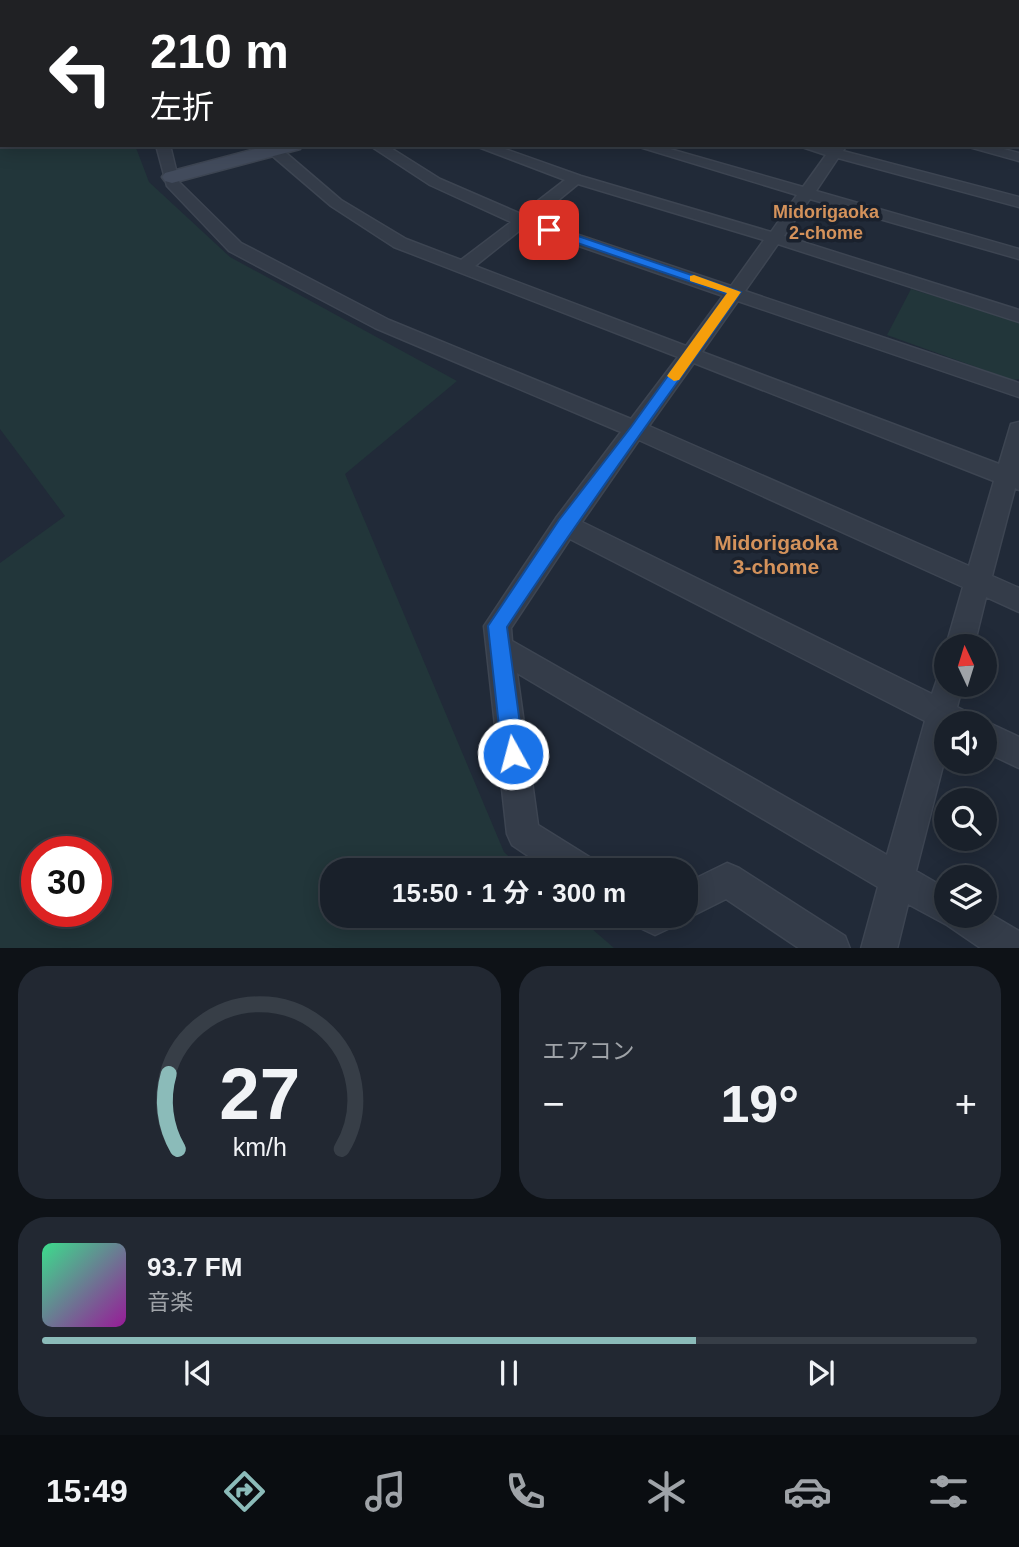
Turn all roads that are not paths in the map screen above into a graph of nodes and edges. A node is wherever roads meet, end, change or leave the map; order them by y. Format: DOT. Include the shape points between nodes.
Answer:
graph roads {
  1 [pos="164,147"];
  2 [pos="279,147"];
  3 [pos="379,147"];
  4 [pos="486,147"];
  5 [pos="647,147"];
  6 [pos="820,147"];
  7 [pos="977,147"];
  8 [pos="838,149"];
  9 [pos="1019,157"];
  10 [pos="172,177"];
  11 [pos="576,179"];
  12 [pos="807,191"];
  13 [pos="1019,202"];
  14 [pos="522,221"];
  15 [pos="775,237"];
  16 [pos="1019,254"];
  17 [pos="463,267"];
  18 [pos="735,292"];
  19 [pos="1019,316"];
  20 [pos="688,356"];
  21 [pos="1019,390"];
  22 [pos="637,430"];
  23 [pos="1019,430"];
  24 [pos="1013,479"];
  25 [pos="565,525"];
  26 [pos="977,582"];
  27 [pos="1019,600"];
  28 [pos="963,634"];
  29 [pos="500,648"];
  30 [pos="950,707"];
  31 [pos="997,742"];
  32 [pos="1019,753"];
  33 [pos="560,858"];
  34 [pos="898,878"];
  35 [pos="698,896"];
  36 [pos="934,900"];
  37 [pos="982,928"];
  38 [pos="832,948"];
  39 [pos="880,948"];
  40 [pos="1015,948"];
  1 -- 10 [label="street"];
  2 -- 10 [label="street"];
  2 -- 17 [label="street" via="336,203 400,243"];
  3 -- 14 [label="street" via="435,183"];
  4 -- 11 [label="street"];
  5 -- 12 [label="street"];
  6 -- 8 [label="street"];
  7 -- 9 [label="street"];
  8 -- 12 [label="street"];
  8 -- 13 [label="street"];
  10 -- 22 [label="street" via="172,183 235,247 382,324"];
  11 -- 14 [label="street"];
  11 -- 15 [label="street"];
  12 -- 15 [label="street"];
  12 -- 16 [label="street"];
  14 -- 17 [label="street"];
  14 -- 18 [label="street"];
  15 -- 18 [label="street"];
  15 -- 19 [label="street"];
  17 -- 20 [label="street"];
  18 -- 20 [label="street"];
  18 -- 21 [label="street"];
  20 -- 22 [label="street"];
  20 -- 24 [label="street"];
  22 -- 25 [label="street"];
  22 -- 26 [label="street"];
  23 -- 24 [label="street"];
  24 -- 26 [label="street"];
  25 -- 29 [label="street" via="497,626"];
  25 -- 30 [label="street"];
  26 -- 27 [label="street"];
  26 -- 28 [label="street"];
  29 -- 33 [label="street" via="523,834"];
  29 -- 34 [label="street"];
  30 -- 34 [label="street"];
  31 -- 32 [label="street"];
  34 -- 36 [label="street"];
  34 -- 39 [label="street"];
  35 -- 38 [label="street" via="727,880"];
  37 -- 40 [label="street"];
}
